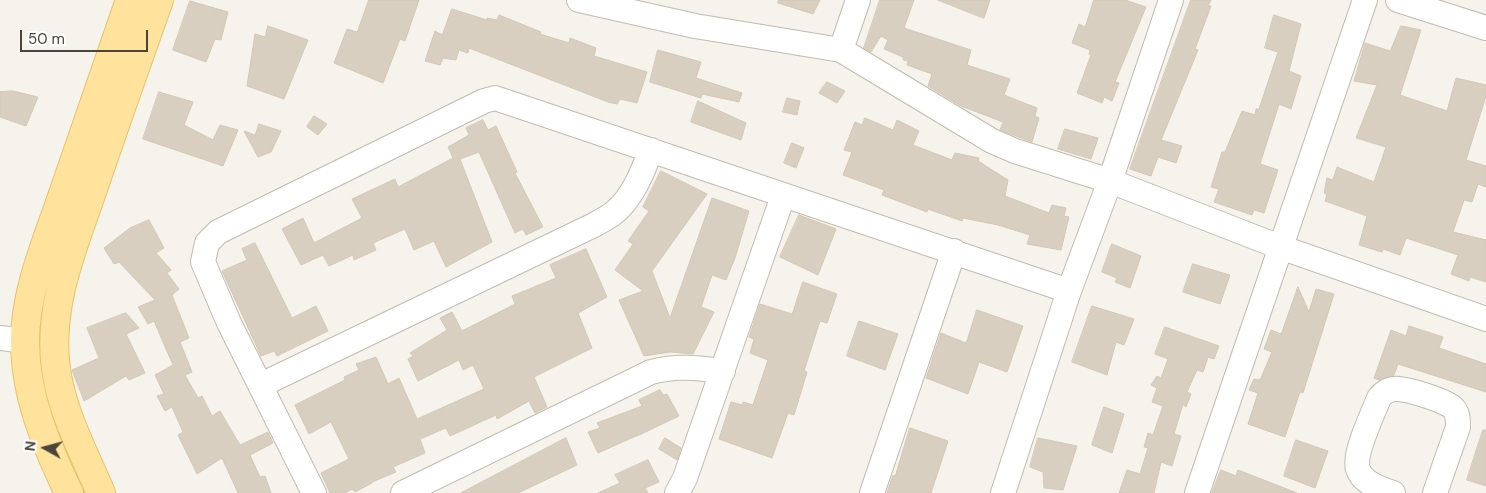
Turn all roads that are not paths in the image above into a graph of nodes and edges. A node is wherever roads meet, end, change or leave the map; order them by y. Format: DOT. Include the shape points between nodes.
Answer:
graph roads {
  1 [pos="130,0"];
  2 [pos="159,0"];
  3 [pos="579,0"];
  4 [pos="858,0"];
  5 [pos="1171,0"];
  6 [pos="1365,0"];
  7 [pos="1398,0"];
  8 [pos="1486,28"];
  9 [pos="841,50"];
  10 [pos="651,150"];
  11 [pos="1110,181"];
  12 [pos="783,196"];
  13 [pos="1280,247"];
  14 [pos="954,251"];
  15 [pos="1070,291"];
  16 [pos="1486,319"];
  17 [pos="13,340"];
  18 [pos="723,371"];
  19 [pos="261,385"];
  20 [pos="69,493"];
  21 [pos="101,493"];
  22 [pos="314,493"];
  23 [pos="403,493"];
  24 [pos="677,493"];
  25 [pos="872,493"];
  26 [pos="1003,493"];
  27 [pos="1197,493"];
  28 [pos="1393,493"];
  29 [pos="1435,493"];
  1 -- 17 [label="main road" via="42,255 28,312"];
  2 -- 21 [label="main road" via="66,268 55,322 54,348 60,392 67,416"];
  3 -- 9 [label="street" via="696,26"];
  4 -- 9 [label="street"];
  5 -- 11 [label="street"];
  6 -- 13 [label="street"];
  7 -- 8 [label="street"];
  9 -- 11 [label="street" via="992,142"];
  10 -- 12 [label="street"];
  10 -- 19 [label="street" via="627,199 615,213"];
  10 -- 19 [label="street" via="496,98 484,101 218,232 207,243 203,262 229,323"];
  11 -- 13 [label="street"];
  11 -- 15 [label="street"];
  12 -- 14 [label="street"];
  12 -- 18 [label="street"];
  13 -- 16 [label="street"];
  13 -- 27 [label="street"];
  14 -- 15 [label="street"];
  14 -- 25 [label="street"];
  15 -- 26 [label="street"];
  17 -- 20 [label="main road" via="51,455"];
  18 -- 23 [label="street" via="684,367 651,372"];
  18 -- 24 [label="street"];
  19 -- 22 [label="street"];
  28 -- 29 [label="street" via="1366,481 1358,470 1358,456 1379,398 1385,391 1398,389 1442,401 1454,408 1458,416 1458,428"];
}
